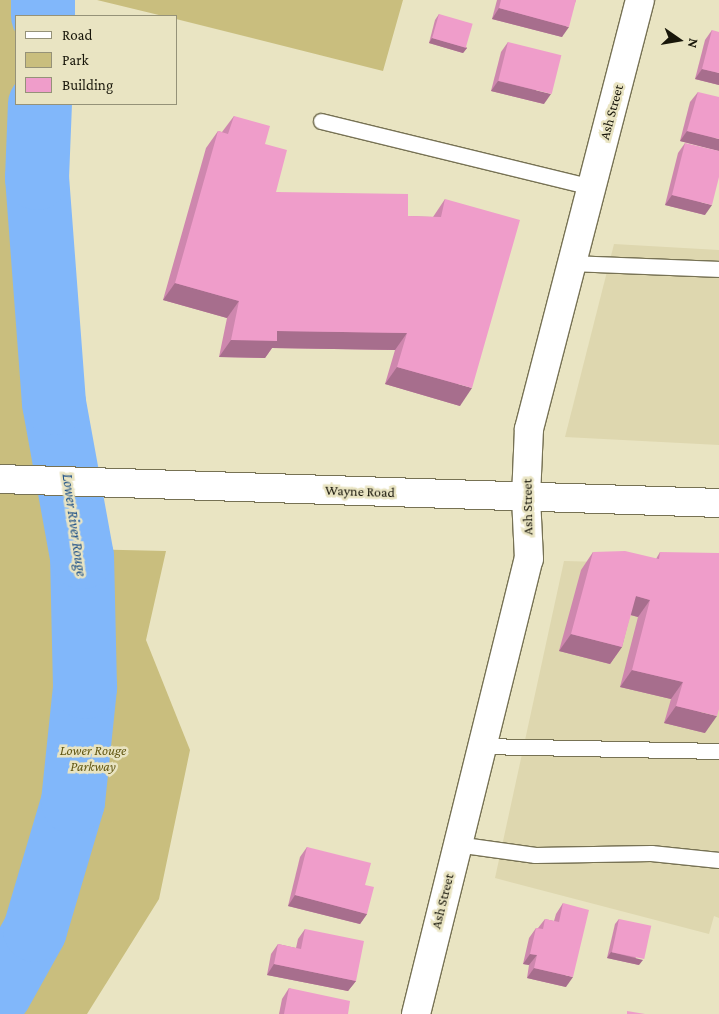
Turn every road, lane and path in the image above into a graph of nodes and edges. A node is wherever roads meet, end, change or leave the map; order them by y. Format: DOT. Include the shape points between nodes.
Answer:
graph roads {
  1 [pos="640,0"];
  2 [pos="321,121"];
  3 [pos="591,187"];
  4 [pos="571,262"];
  5 [pos="719,270"];
  6 [pos="0,479"];
  7 [pos="526,497"];
  8 [pos="719,503"];
  9 [pos="481,746"];
  10 [pos="719,751"];
  11 [pos="456,844"];
  12 [pos="719,860"];
  13 [pos="416,1014"];
  1 -- 3 [label="street, Ash Street"];
  2 -- 3 [label="lane"];
  3 -- 4 [label="street, Ash Street"];
  4 -- 5 [label="lane"];
  4 -- 7 [label="street, Ash Street" via="529,429"];
  6 -- 7 [label="street, Wayne Road" via="161,482"];
  7 -- 8 [label="street, Wayne Road"];
  7 -- 9 [label="street, Ash Street" via="529,559"];
  9 -- 10 [label="lane"];
  9 -- 11 [label="street, Ash Street"];
  11 -- 12 [label="lane" via="535,855 651,852"];
  11 -- 13 [label="street, Ash Street"];
}
